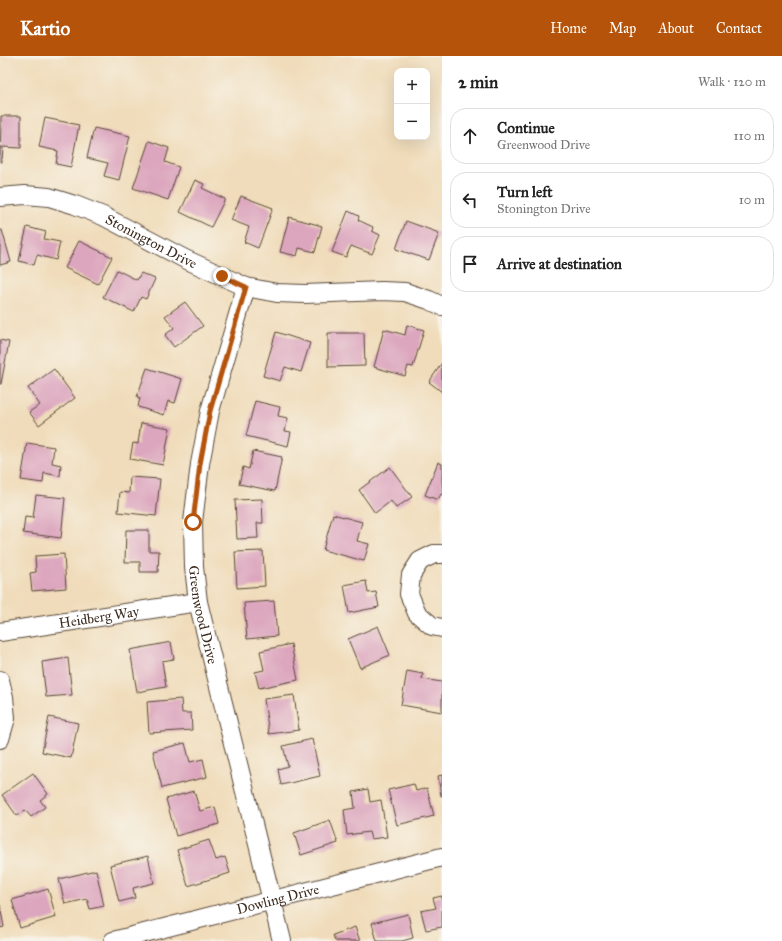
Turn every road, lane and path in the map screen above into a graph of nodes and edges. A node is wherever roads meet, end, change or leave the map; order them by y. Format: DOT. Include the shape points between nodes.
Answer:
graph roads {
  1 [pos="0,197"];
  2 [pos="246,287"];
  3 [pos="442,306"];
  4 [pos="442,554"];
  5 [pos="198,602"];
  6 [pos="442,628"];
  7 [pos="0,632"];
  8 [pos="0,680"];
  9 [pos="0,739"];
  10 [pos="442,857"];
  11 [pos="272,900"];
  12 [pos="113,941"];
  13 [pos="282,941"];
  1 -- 2 [label="street, Stonington Drive" via="49,197 75,205 103,216"];
  2 -- 3 [label="street, Stonington Drive" via="277,293 305,294 405,292"];
  2 -- 5 [label="street, Greenwood Drive" via="210,411 200,464 193,522"];
  4 -- 6 [label="street" via="434,554 420,561 411,575 410,594 417,613 432,626"];
  5 -- 7 [label="street, Heidberg Way"];
  5 -- 11 [label="street, Greenwood Drive"];
  8 -- 9 [label="street" via="6,718"];
  10 -- 11 [label="street, Dowling Drive"];
  11 -- 12 [label="street, Dowling Drive"];
  11 -- 13 [label="street, Greenwood Drive"];
}
